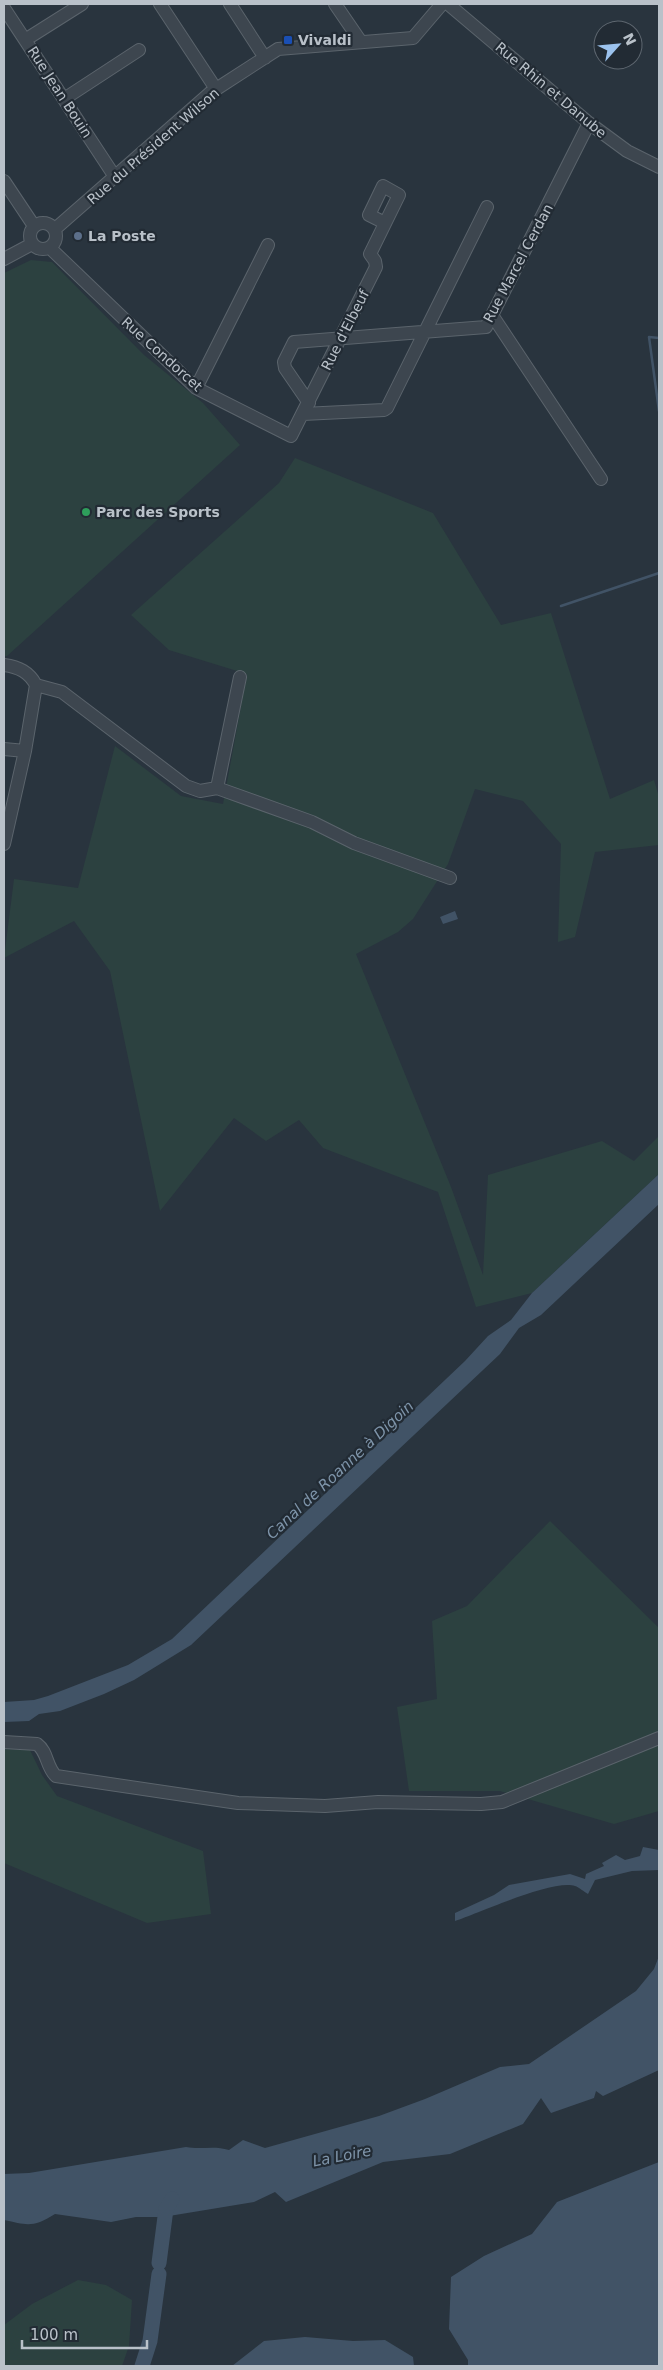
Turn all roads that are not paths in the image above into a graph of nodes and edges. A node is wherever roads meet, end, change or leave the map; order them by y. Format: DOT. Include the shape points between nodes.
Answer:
graph roads {
  1 [pos="82,4"];
  2 [pos="160,4"];
  3 [pos="230,4"];
  4 [pos="335,4"];
  5 [pos="442,4"];
  6 [pos="448,4"];
  7 [pos="4,8"];
  8 [pos="25,40"];
  9 [pos="361,42"];
  10 [pos="139,50"];
  11 [pos="265,58"];
  12 [pos="216,90"];
  13 [pos="64,99"];
  14 [pos="590,124"];
  15 [pos="659,167"];
  16 [pos="115,177"];
  17 [pos="4,180"];
  18 [pos="488,207"];
  19 [pos="385,223"];
  20 [pos="34,226"];
  21 [pos="54,230"];
  22 [pos="32,244"];
  23 [pos="268,245"];
  24 [pos="50,248"];
  25 [pos="4,259"];
  26 [pos="492,315"];
  27 [pos="425,332"];
  28 [pos="341,338"];
  29 [pos="196,388"];
  30 [pos="306,408"];
  31 [pos="291,436"];
  32 [pos="601,479"];
  33 [pos="4,666"];
  34 [pos="240,677"];
  35 [pos="36,685"];
  36 [pos="4,749"];
  37 [pos="25,750"];
  38 [pos="217,788"];
  39 [pos="6,818"];
  40 [pos="4,844"];
  41 [pos="450,878"];
  42 [pos="659,1738"];
  43 [pos="9,1742"];
  1 -- 8 [label="street"];
  2 -- 12 [label="street"];
  3 -- 11 [label="street"];
  4 -- 9 [label="street"];
  5 -- 9 [label="street, Rue du Président Wilson" via="413,38"];
  6 -- 14 [label="street, Rue Rhin et Danube"];
  7 -- 8 [label="street, Rue Jean Bouin"];
  8 -- 13 [label="street, Rue Jean Bouin"];
  9 -- 11 [label="street, Rue du Président Wilson" via="284,47"];
  10 -- 13 [label="street"];
  11 -- 12 [label="street, Rue du Président Wilson"];
  12 -- 16 [label="street, Rue du Président Wilson"];
  13 -- 16 [label="street, Rue Jean Bouin"];
  14 -- 15 [label="street, Rue Rhin et Danube" via="627,151"];
  14 -- 26 [label="street, Rue Marcel Cerdan"];
  16 -- 21 [label="street, Rue du Président Wilson"];
  17 -- 20 [label="street"];
  18 -- 27 [label="street"];
  19 -- 28 [label="street, Rue d'Elbeuf" via="370,254 376,267"];
  20 -- 21 [label="street" via="48,224"];
  20 -- 22 [label="street" via="30,236"];
  21 -- 24 [label="street" via="56,242"];
  22 -- 24 [label="street" via="38,249"];
  22 -- 25 [label="street"];
  23 -- 29 [label="street"];
  24 -- 29 [label="street, Rue Condorcet"];
  26 -- 27 [label="street, Rue Marcel Cerdan" via="486,327"];
  26 -- 32 [label="street"];
  27 -- 28 [label="street, Rue Marcel Cerdan"];
  27 -- 30 [label="street" via="388,408"];
  28 -- 30 [label="street, Rue d'Elbeuf"];
  28 -- 30 [label="street, Rue Marcel Cerdan" via="294,342 284,362 285,368"];
  29 -- 31 [label="street, Rue Condorcet"];
  30 -- 31 [label="street, Rue d'Elbeuf"];
  33 -- 35 [label="street" via="20,669 30,675"];
  34 -- 38 [label="street"];
  35 -- 37 [label="street"];
  35 -- 38 [label="street" via="62,692 186,786 200,791"];
  36 -- 37 [label="street"];
  37 -- 39 [label="street"];
  38 -- 41 [label="street"];
  39 -- 40 [label="street"];
  42 -- 43 [label="street" via="502,1802 378,1802 325,1806 238,1803 56,1776 50,1771 41,1747 32,1742"];
}
